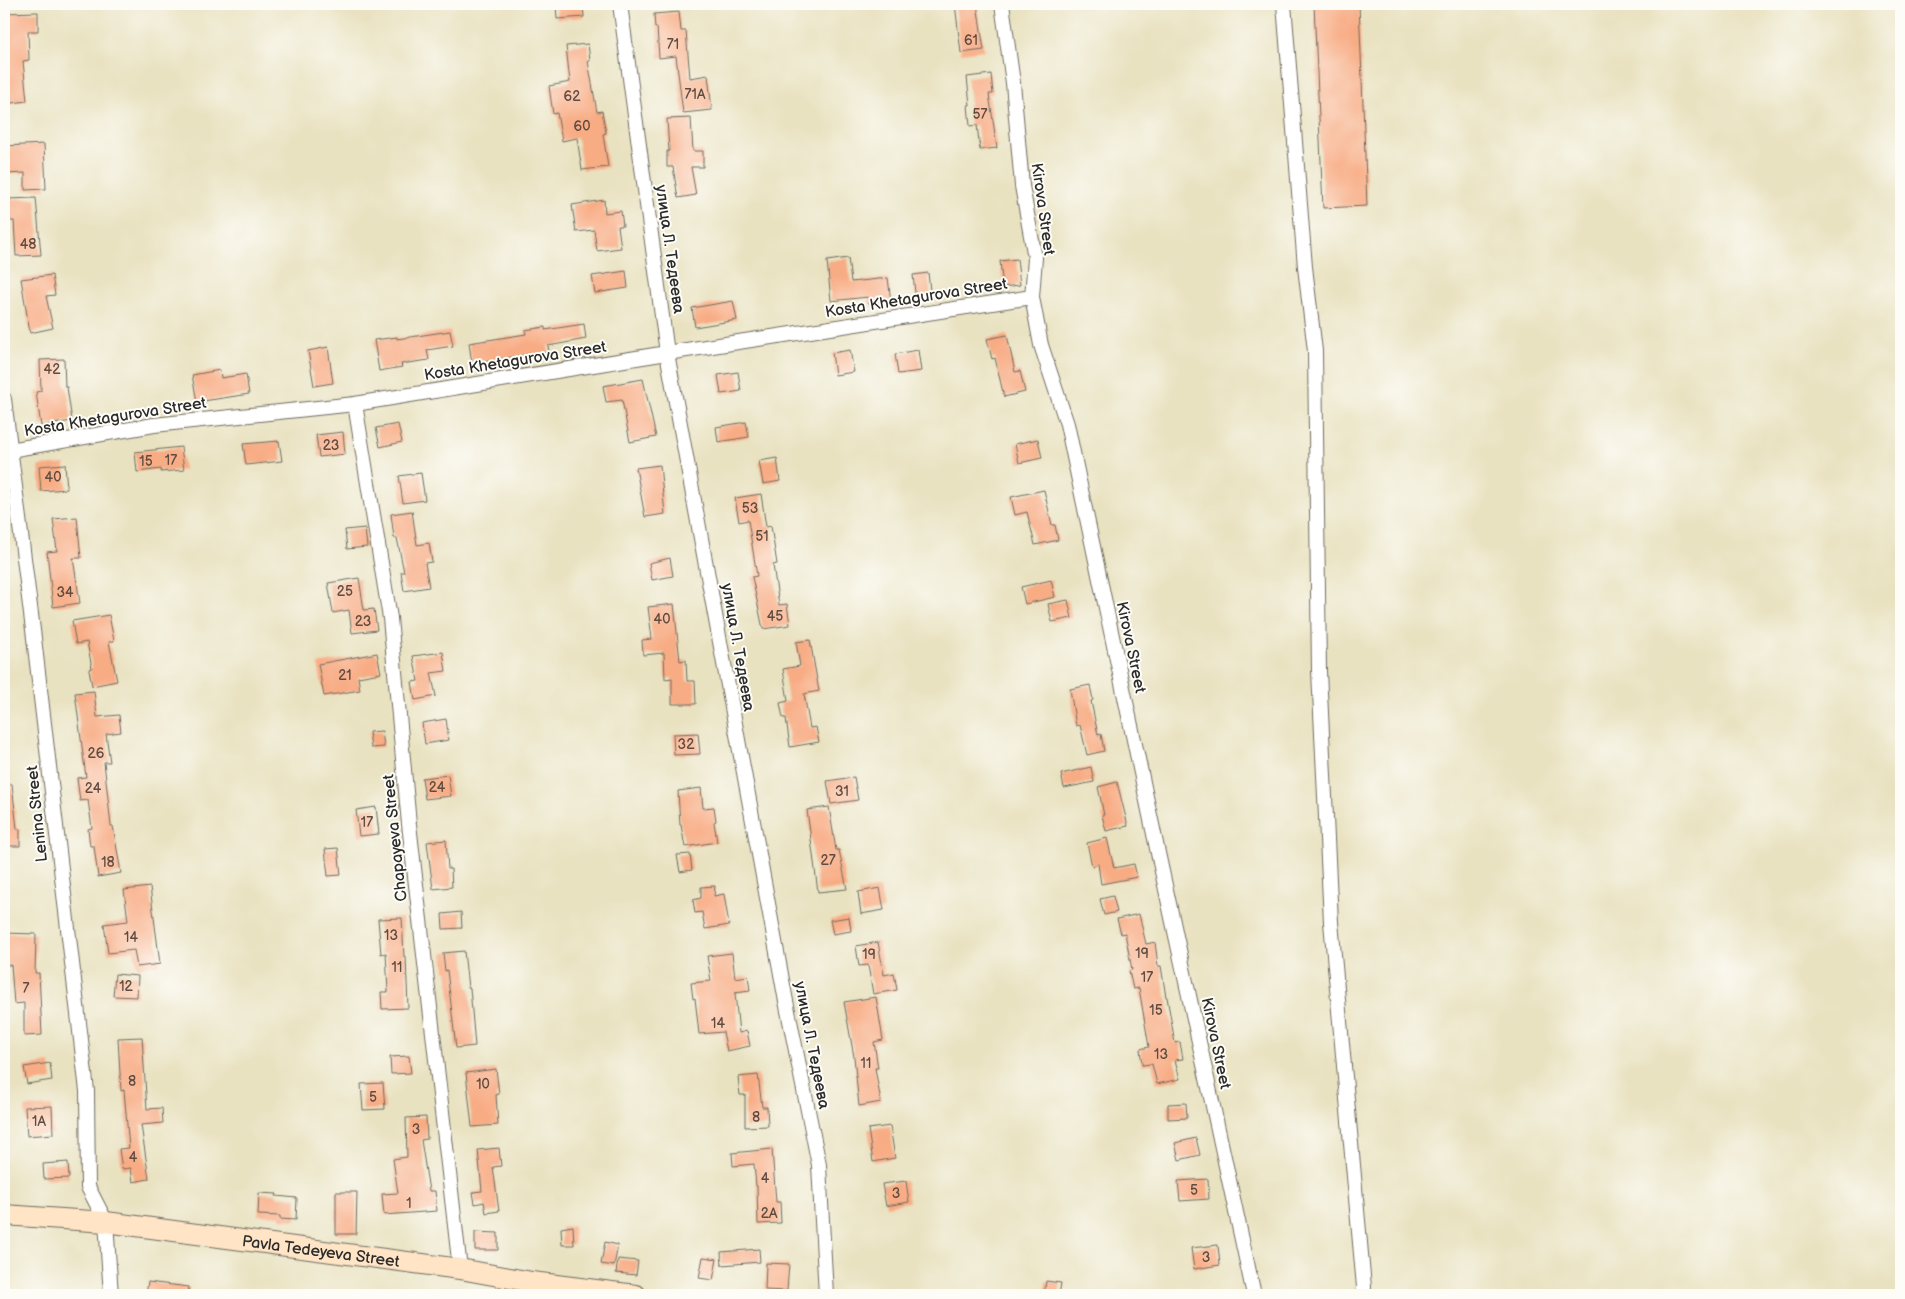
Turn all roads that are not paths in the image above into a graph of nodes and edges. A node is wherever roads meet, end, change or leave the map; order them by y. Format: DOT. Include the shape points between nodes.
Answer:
graph roads {
  1 [pos="620,4"];
  2 [pos="1002,4"];
  3 [pos="1284,4"];
  4 [pos="1032,297"];
  5 [pos="667,353"];
  6 [pos="4,399"];
  7 [pos="355,404"];
  8 [pos="7,450"];
  9 [pos="4,1215"];
  10 [pos="106,1222"];
  11 [pos="460,1269"];
  12 [pos="533,1289"];
  13 [pos="112,1295"];
  14 [pos="636,1295"];
  15 [pos="826,1295"];
  16 [pos="1254,1295"];
  17 [pos="1363,1295"];
  1 -- 5 [label="street, улица Л. Тедеева"];
  2 -- 4 [label="street, Kirova Street" via="1022,186 1035,258"];
  3 -- 17 [label="street" via="1304,267 1315,351 1319,671 1331,922"];
  4 -- 5 [label="street, Kosta Khetagurova Street"];
  4 -- 16 [label="street, Kirova Street" via="1041,344 1067,424"];
  5 -- 7 [label="street, Kosta Khetagurova Street"];
  5 -- 15 [label="street, улица Л. Тедеева" via="819,1165"];
  6 -- 8 [label="street, Lenina Street"];
  7 -- 8 [label="street, Kosta Khetagurova Street" via="154,425"];
  7 -- 11 [label="street, Chapayeva Street" via="390,618 409,824"];
  8 -- 10 [label="street, Lenina Street" via="87,1091 88,1187"];
  9 -- 10 [label="main road, Pavla Tedeyeva Street"];
  10 -- 11 [label="main road, Pavla Tedeyeva Street"];
  10 -- 13 [label="street"];
  11 -- 12 [label="main road, Pavla Tedeyeva Street"];
  12 -- 14 [label="main road, Pavla Tedeyeva Street"];
}
